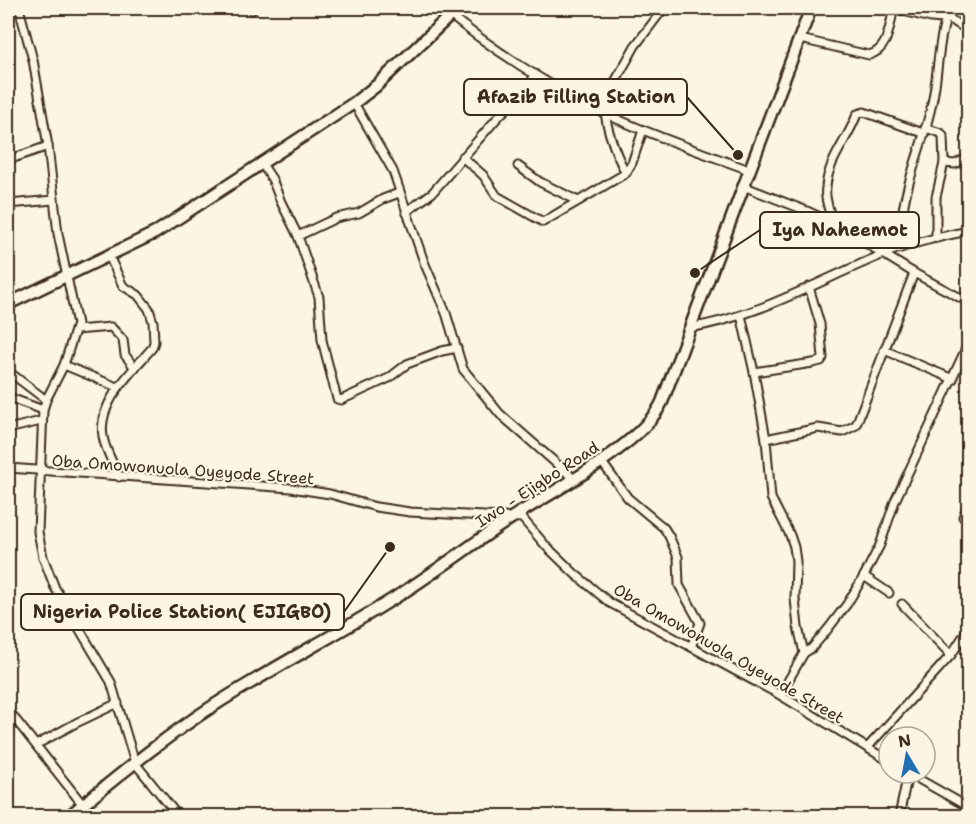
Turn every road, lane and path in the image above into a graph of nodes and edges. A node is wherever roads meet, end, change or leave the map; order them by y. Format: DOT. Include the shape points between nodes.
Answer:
graph roads {
  1 [pos="19,8"];
  2 [pos="441,8"];
  3 [pos="664,8"];
  4 [pos="811,8"];
  5 [pos="892,8"];
  6 [pos="950,8"];
  7 [pos="455,11"];
  8 [pos="946,17"];
  9 [pos="969,30"];
  10 [pos="800,39"];
  11 [pos="535,74"];
  12 [pos="354,103"];
  13 [pos="604,113"];
  14 [pos="643,130"];
  15 [pos="924,130"];
  16 [pos="48,146"];
  17 [pos="462,157"];
  18 [pos="969,158"];
  19 [pos="8,160"];
  20 [pos="944,163"];
  21 [pos="262,164"];
  22 [pos="518,166"];
  23 [pos="749,170"];
  24 [pos="626,173"];
  25 [pos="743,186"];
  26 [pos="399,193"];
  27 [pos="54,201"];
  28 [pos="578,201"];
  29 [pos="8,204"];
  30 [pos="406,212"];
  31 [pos="833,223"];
  32 [pos="969,231"];
  33 [pos="298,236"];
  34 [pos="936,238"];
  35 [pos="901,248"];
  36 [pos="883,255"];
  37 [pos="109,256"];
  38 [pos="914,273"];
  39 [pos="69,276"];
  40 [pos="809,287"];
  41 [pos="969,302"];
  42 [pos="8,304"];
  43 [pos="741,315"];
  44 [pos="689,328"];
  45 [pos="76,330"];
  46 [pos="969,344"];
  47 [pos="457,348"];
  48 [pos="884,350"];
  49 [pos="64,365"];
  50 [pos="135,368"];
  51 [pos="8,371"];
  52 [pos="754,372"];
  53 [pos="952,379"];
  54 [pos="117,387"];
  55 [pos="8,397"];
  56 [pos="46,400"];
  57 [pos="43,410"];
  58 [pos="41,421"];
  59 [pos="8,429"];
  60 [pos="766,439"];
  61 [pos="601,461"];
  62 [pos="8,468"];
  63 [pos="41,471"];
  64 [pos="119,477"];
  65 [pos="573,479"];
  66 [pos="969,505"];
  67 [pos="514,516"];
  68 [pos="963,517"];
  69 [pos="864,576"];
  70 [pos="889,593"];
  71 [pos="902,604"];
  72 [pos="969,629"];
  73 [pos="691,646"];
  74 [pos="804,653"];
  75 [pos="951,655"];
  76 [pos="780,695"];
  77 [pos="118,703"];
  78 [pos="8,710"];
  79 [pos="36,745"];
  80 [pos="867,748"];
  81 [pos="877,754"];
  82 [pos="135,763"];
  83 [pos="905,785"];
  84 [pos="930,785"];
  85 [pos="83,805"];
  86 [pos="969,807"];
  87 [pos="69,816"];
  88 [pos="178,816"];
  89 [pos="899,816"];
  1 -- 16 [label="street" via="33,60"];
  2 -- 7 [label="street"];
  3 -- 13 [label="street" via="635,46 606,98"];
  4 -- 10 [label="main road, Iwo - Ejigbo Road"];
  5 -- 8 [label="street" via="939,19"];
  5 -- 10 [label="street" via="884,46 878,53 869,55"];
  6 -- 8 [label="street"];
  7 -- 11 [label="street"];
  7 -- 12 [label="main road"];
  8 -- 9 [label="street"];
  8 -- 15 [label="street"];
  10 -- 23 [label="main road, Iwo - Ejigbo Road"];
  11 -- 13 [label="street"];
  11 -- 17 [label="street" via="529,87"];
  12 -- 21 [label="main road"];
  12 -- 26 [label="street" via="393,171"];
  13 -- 14 [label="street"];
  13 -- 24 [label="street"];
  14 -- 23 [label="street"];
  14 -- 24 [label="street"];
  15 -- 20 [label="street" via="943,136"];
  15 -- 31 [label="street" via="864,112 857,114 836,155 825,188"];
  15 -- 35 [label="street" via="900,218"];
  16 -- 19 [label="street"];
  16 -- 27 [label="street"];
  17 -- 28 [label="street" via="483,175 497,196 541,221"];
  17 -- 30 [label="street" via="432,193"];
  18 -- 20 [label="street" via="955,164"];
  20 -- 34 [label="street" via="936,197"];
  21 -- 33 [label="street"];
  21 -- 37 [label="main road" via="155,233"];
  22 -- 28 [label="street"];
  23 -- 25 [label="main road, Iwo - Ejigbo Road"];
  24 -- 28 [label="street"];
  25 -- 31 [label="street"];
  25 -- 44 [label="main road, Iwo - Ejigbo Road"];
  26 -- 30 [label="street"];
  26 -- 33 [label="street"];
  27 -- 29 [label="street"];
  27 -- 39 [label="street"];
  30 -- 47 [label="street"];
  31 -- 36 [label="street"];
  32 -- 34 [label="street"];
  33 -- 47 [label="street" via="321,309 322,340 337,399 389,378 407,364"];
  34 -- 35 [label="street"];
  35 -- 36 [label="street"];
  36 -- 38 [label="street"];
  36 -- 40 [label="street"];
  37 -- 39 [label="main road"];
  37 -- 50 [label="street" via="123,286 147,304 153,322 152,348"];
  38 -- 41 [label="street"];
  38 -- 48 [label="street"];
  39 -- 42 [label="main road"];
  39 -- 45 [label="street"];
  40 -- 43 [label="street"];
  40 -- 52 [label="street" via="820,324 823,358"];
  43 -- 44 [label="street"];
  43 -- 52 [label="street"];
  44 -- 61 [label="main road, Iwo - Ejigbo Road" via="658,410 644,427"];
  45 -- 49 [label="street"];
  45 -- 50 [label="street" via="111,327 123,340 125,355"];
  46 -- 53 [label="street"];
  47 -- 65 [label="street" via="463,369 493,406"];
  48 -- 53 [label="street"];
  48 -- 60 [label="street" via="855,425 842,432 818,428"];
  49 -- 54 [label="street"];
  49 -- 56 [label="street"];
  50 -- 54 [label="street"];
  51 -- 56 [label="street"];
  52 -- 60 [label="street"];
  53 -- 69 [label="street"];
  54 -- 64 [label="street" via="103,421 103,437"];
  55 -- 57 [label="street"];
  56 -- 57 [label="street"];
  57 -- 58 [label="street"];
  58 -- 59 [label="street"];
  58 -- 63 [label="street"];
  60 -- 74 [label="street" via="771,498 790,535 796,561 795,598"];
  61 -- 65 [label="main road, Iwo - Ejigbo Road"];
  61 -- 73 [label="street" via="628,498 669,536 678,557 679,585 700,623"];
  62 -- 63 [label="street, Oba Omowonuola Oyeyode Street"];
  63 -- 64 [label="street, Oba Omowonuola Oyeyode Street"];
  63 -- 77 [label="street" via="38,532 43,557 55,588 107,674"];
  64 -- 67 [label="street, Oba Omowonuola Oyeyode Street" via="291,488 410,512"];
  65 -- 67 [label="main road, Iwo - Ejigbo Road"];
  66 -- 68 [label="street"];
  67 -- 73 [label="street, Oba Omowonuola Oyeyode Street" via="522,518 546,546 610,603"];
  67 -- 82 [label="main road, Iwo - Ejigbo Road" via="389,602 199,715"];
  69 -- 70 [label="street"];
  69 -- 74 [label="street" via="828,629"];
  71 -- 75 [label="street"];
  72 -- 75 [label="street"];
  73 -- 76 [label="street, Oba Omowonuola Oyeyode Street"];
  74 -- 76 [label="street"];
  75 -- 80 [label="street"];
  76 -- 80 [label="street, Oba Omowonuola Oyeyode Street"];
  77 -- 79 [label="street"];
  77 -- 82 [label="street"];
  78 -- 79 [label="street"];
  79 -- 85 [label="street"];
  80 -- 81 [label="street, Oba Omowonuola Oyeyode Street"];
  82 -- 85 [label="main road, Iwo - Ejigbo Road"];
  82 -- 88 [label="street"];
  83 -- 89 [label="street"];
  84 -- 86 [label="street"];
  85 -- 87 [label="main road, Iwo - Ejigbo Road"];
}
